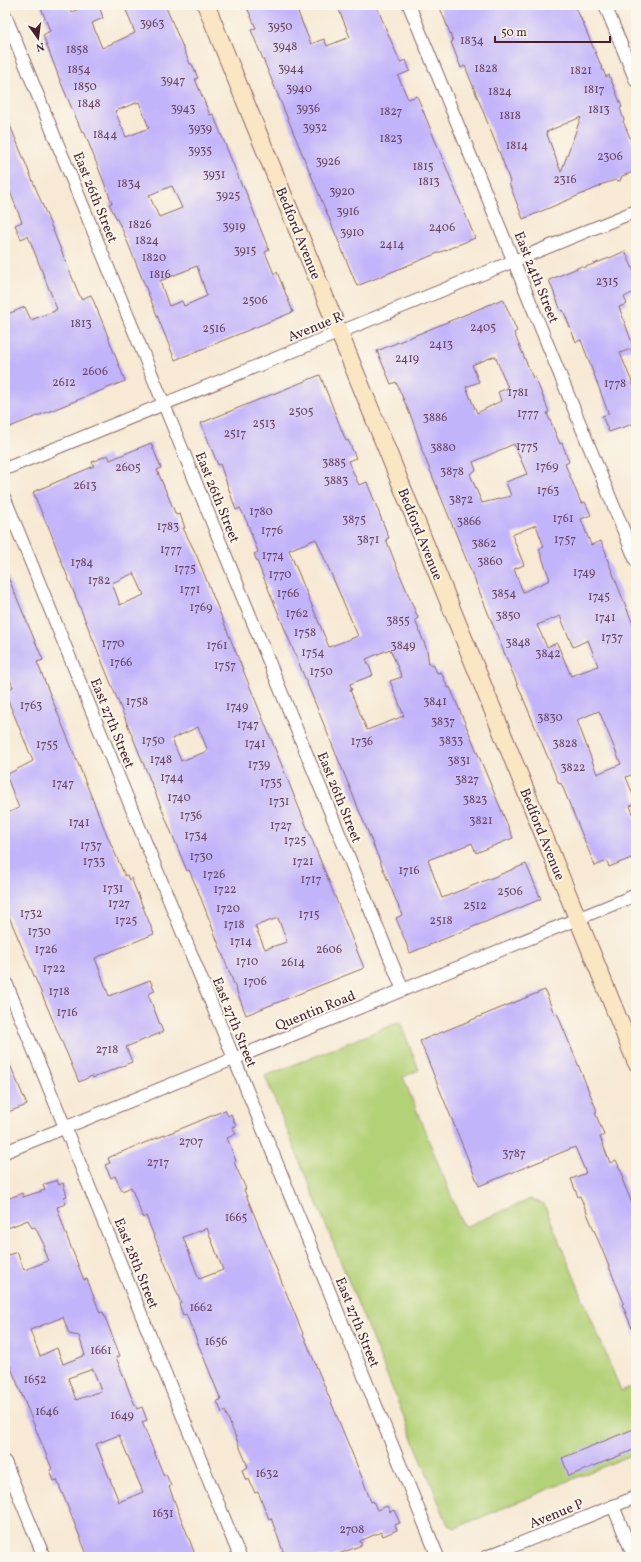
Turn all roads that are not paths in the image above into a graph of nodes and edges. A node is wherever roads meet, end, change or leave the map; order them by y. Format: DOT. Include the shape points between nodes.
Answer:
graph roads {
  1 [pos="206,5"];
  2 [pos="409,5"];
  3 [pos="605,5"];
  4 [pos="5,15"];
  5 [pos="636,81"];
  6 [pos="636,211"];
  7 [pos="514,261"];
  8 [pos="340,332"];
  9 [pos="164,404"];
  10 [pos="5,469"];
  11 [pos="5,499"];
  12 [pos="636,561"];
  13 [pos="636,895"];
  14 [pos="577,919"];
  15 [pos="5,980"];
  16 [pos="403,990"];
  17 [pos="234,1059"];
  18 [pos="636,1062"];
  19 [pos="65,1128"];
  20 [pos="5,1152"];
  21 [pos="5,1462"];
  22 [pos="636,1497"];
  23 [pos="613,1506"];
  24 [pos="44,1557"];
  25 [pos="240,1557"];
  26 [pos="438,1557"];
  27 [pos="486,1557"];
  28 [pos="634,1557"];
  1 -- 8 [label="main road, Bedford Avenue"];
  2 -- 7 [label="street, East 24th Street"];
  3 -- 5 [label="street"];
  4 -- 9 [label="street, East 26th Street"];
  6 -- 7 [label="street, Avenue R"];
  7 -- 8 [label="street, Avenue R"];
  7 -- 12 [label="street, East 24th Street"];
  8 -- 9 [label="street, Avenue R"];
  8 -- 14 [label="main road, Bedford Avenue"];
  9 -- 10 [label="street, Avenue R"];
  9 -- 16 [label="street, East 26th Street"];
  11 -- 17 [label="street, East 27th Street"];
  13 -- 14 [label="street, Quentin Road"];
  14 -- 16 [label="street, Quentin Road"];
  14 -- 18 [label="main road, Bedford Avenue"];
  15 -- 19 [label="street, East 28th Street"];
  16 -- 17 [label="street, Quentin Road"];
  17 -- 19 [label="street, Quentin Road"];
  17 -- 26 [label="street, East 27th Street"];
  19 -- 20 [label="street, Quentin Road"];
  19 -- 25 [label="street, East 28th Street"];
  21 -- 24 [label="street"];
  22 -- 23 [label="street, Avenue P"];
  23 -- 27 [label="street, Avenue P"];
  23 -- 28 [label="street"];
}
